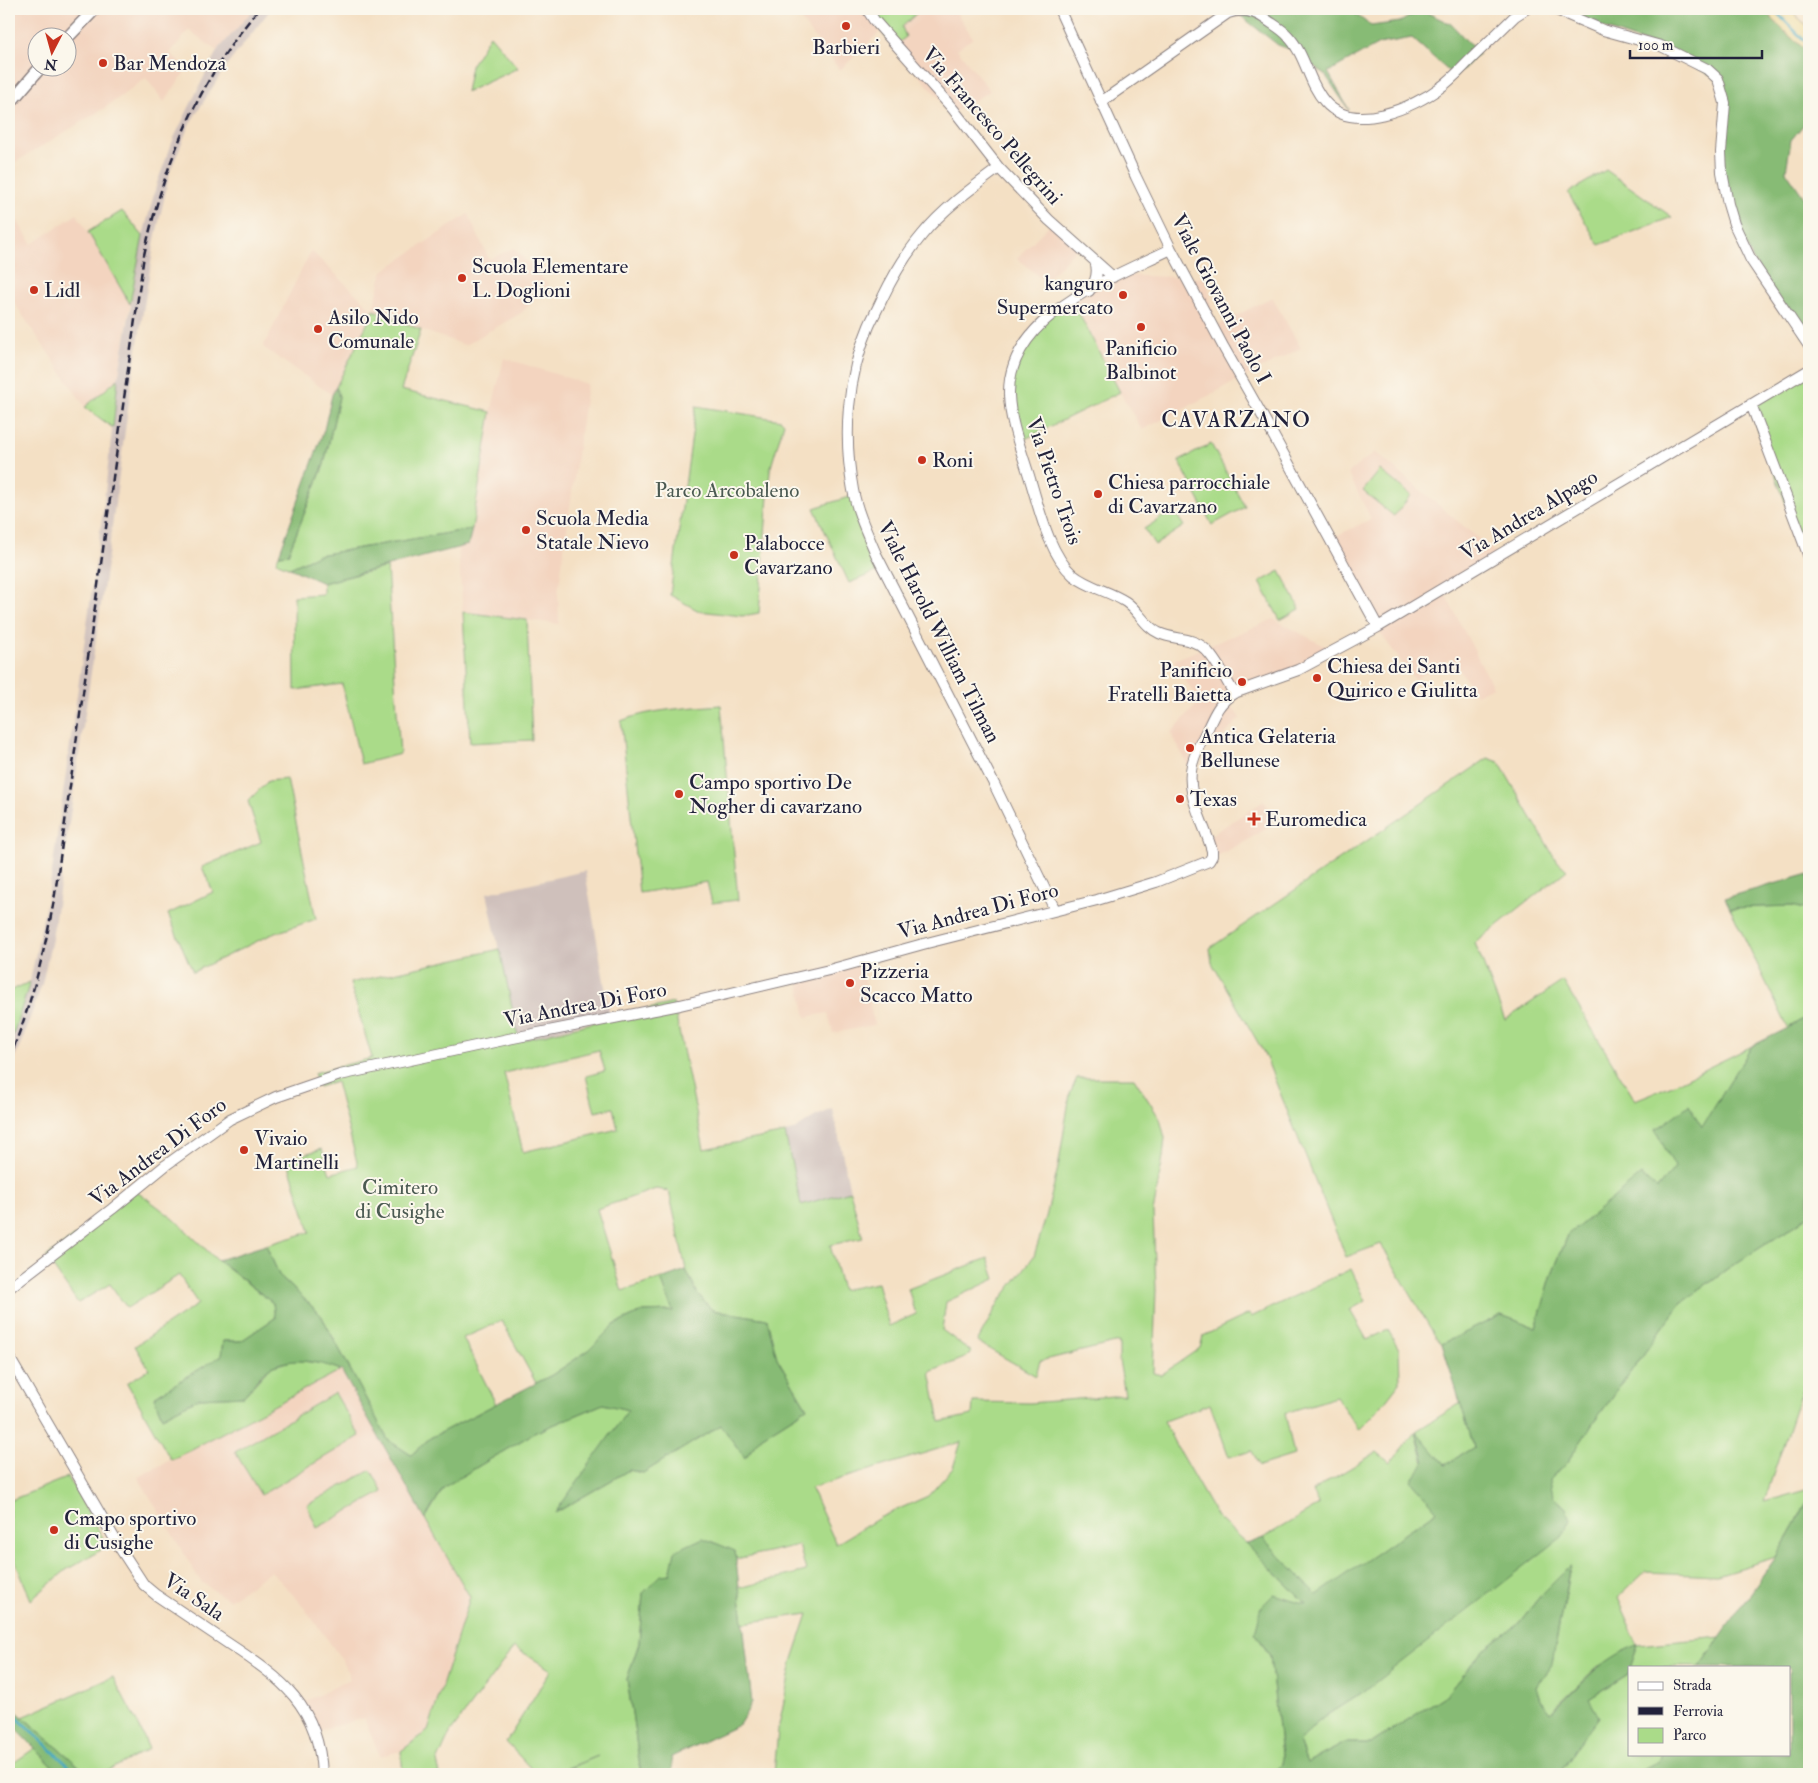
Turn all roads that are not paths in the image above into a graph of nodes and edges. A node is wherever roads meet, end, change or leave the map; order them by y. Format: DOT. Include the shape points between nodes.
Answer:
graph roads {
  1 [pos="95,9"];
  2 [pos="867,9"];
  3 [pos="1060,9"];
  4 [pos="1526,9"];
  5 [pos="1554,9"];
  6 [pos="77,28"];
  7 [pos="31,78"];
  8 [pos="1101,102"];
  9 [pos="9,104"];
  10 [pos="999,168"];
  11 [pos="1171,249"];
  12 [pos="1095,262"];
  13 [pos="1112,277"];
  14 [pos="1088,291"];
  15 [pos="1809,346"];
  16 [pos="1809,370"];
  17 [pos="1750,404"];
  18 [pos="1809,557"];
  19 [pos="1378,627"];
  20 [pos="1234,693"];
  21 [pos="1055,910"];
  22 [pos="9,1288"];
  23 [pos="9,1357"];
  24 [pos="322,1774"];
  1 -- 6 [label="main road"];
  2 -- 10 [label="street, Via Francesco Pellegrini"];
  3 -- 8 [label="street, Viale Giovanni Paolo I"];
  4 -- 8 [label="street" via="1435,91 1372,117 1340,112 1325,102 1299,51 1284,32 1260,15 1242,11 1228,14"];
  5 -- 15 [label="street" via="1603,30 1661,46 1707,69 1718,79 1725,103 1722,172 1734,224 1751,260"];
  7 -- 9 [label="main road"];
  8 -- 11 [label="street, Viale Giovanni Paolo I"];
  10 -- 12 [label="street, Via Francesco Pellegrini"];
  10 -- 21 [label="street, Viale Harold William Tilman" via="963,195 923,233 904,258 869,326 860,351 848,412 848,440 853,490 876,554"];
  11 -- 13 [label="street, Via Pietro Trois"];
  11 -- 19 [label="street, Viale Giovanni Paolo I"];
  12 -- 13 [label="street, Via Francesco Pellegrini"];
  12 -- 14 [label="street" via="1096,274"];
  13 -- 14 [label="street, Via Pietro Trois"];
  14 -- 20 [label="street, Via Pietro Trois" via="1060,308 1036,329 1020,350 1010,382 1012,416 1050,538 1059,558 1075,576 1126,602 1160,634 1204,648"];
  16 -- 17 [label="street, Via Andrea Alpago"];
  17 -- 18 [label="street"];
  17 -- 19 [label="street, Via Andrea Alpago"];
  19 -- 20 [label="street, Via Andrea Alpago" via="1306,666"];
  20 -- 21 [label="street, Via Andrea Di Foro" via="1216,711 1191,767 1193,796 1213,854 1211,859 1156,882"];
  21 -- 22 [label="street, Via Andrea Di Foro" via="829,970 680,1005 340,1075 276,1097 230,1119"];
  23 -- 24 [label="street, Via Sala" via="144,1585 266,1668 288,1689 315,1733"];
}
